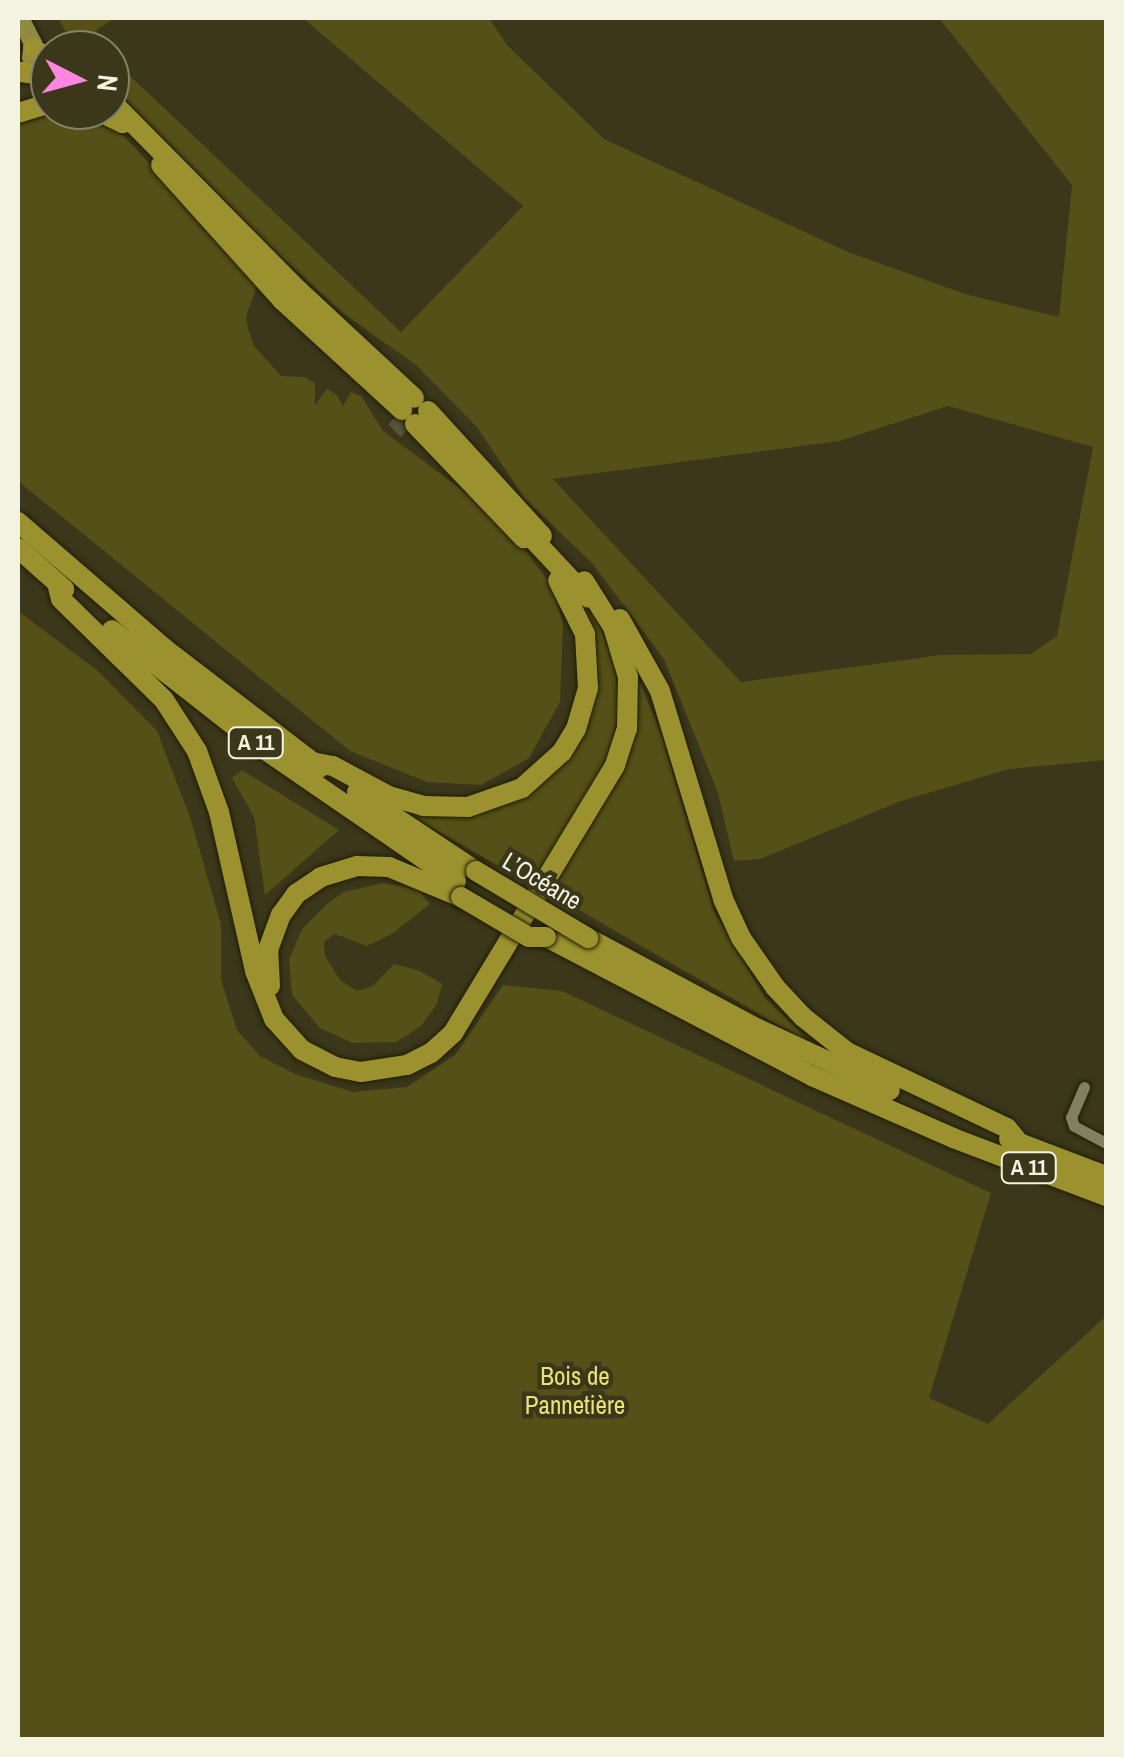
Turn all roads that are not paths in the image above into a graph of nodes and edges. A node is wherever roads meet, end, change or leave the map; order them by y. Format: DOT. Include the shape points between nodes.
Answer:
graph roads {
  1 [pos="130,120"];
  2 [pos="129,130"];
  3 [pos="362,356"];
  4 [pos="414,411"];
  5 [pos="487,488"];
  6 [pos="18,522"];
  7 [pos="518,530"];
  8 [pos="18,548"];
  9 [pos="584,581"];
  10 [pos="56,583"];
  11 [pos="312,762"];
  12 [pos="468,885"];
  13 [pos="584,946"];
  14 [pos="1084,1087"];
  15 [pos="1106,1143"];
  16 [pos="1020,1144"];
  17 [pos="1106,1176"];
  18 [pos="1106,1196"];
  1 -- 3 [label="highway"];
  2 -- 3 [label="highway" via="282,300"];
  3 -- 4 [label="highway"];
  3 -- 4 [label="highway" via="365,379"];
  4 -- 5 [label="highway"];
  5 -- 7 [label="highway"];
  5 -- 9 [label="highway"];
  6 -- 11 [label="highway, L’Océane / A 11"];
  7 -- 11 [label="highway" via="564,588 588,646 586,702 552,764 508,795 452,809 406,802"];
  7 -- 12 [label="highway" via="589,600 612,642 623,700 620,734 600,781 469,1002 422,1051 384,1065 347,1064 311,1049 282,1019 269,984 268,950 281,915 310,883 346,868 379,866"];
  8 -- 10 [label="highway, L’Océane / A 11"];
  9 -- 10 [label="highway" via="613,627 628,677 627,729 616,765 464,1020 430,1053 377,1072 318,1060 274,1019 255,971 219,812 197,751 164,700 60,599"];
  9 -- 16 [label="highway" via="610,606 652,672 714,876 741,938 775,987 847,1052 1006,1128"];
  10 -- 12 [label="highway, L’Océane / A 11" via="241,732"];
  11 -- 12 [label="highway, L’Océane / A 11"];
  12 -- 13 [label="highway, L’Océane / A 11, bridge"];
  12 -- 13 [label="highway, L’Océane / A 11" via="546,937"];
  13 -- 16 [label="highway, L’Océane / A 11"];
  13 -- 18 [label="highway, L’Océane / A 11" via="812,1076"];
  14 -- 15 [label="street" via="1071,1117 1074,1126"];
  16 -- 17 [label="highway, L’Océane / A 11"];
}
